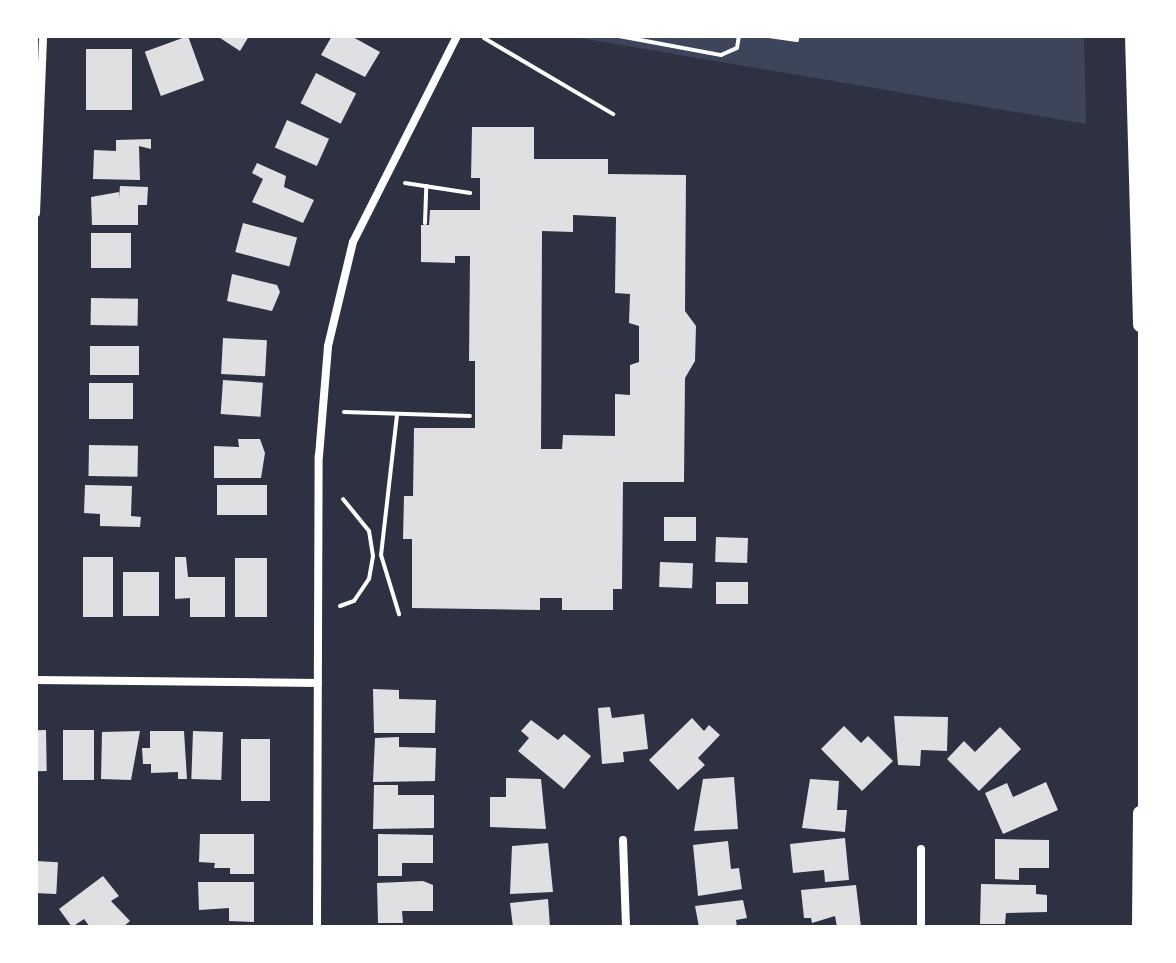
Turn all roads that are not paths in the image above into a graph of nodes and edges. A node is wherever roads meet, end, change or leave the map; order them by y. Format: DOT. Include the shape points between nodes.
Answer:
graph roads {
  1 [pos="43,36"];
  2 [pos="457,36"];
  3 [pos="1132,36"];
  4 [pos="36,213"];
  5 [pos="1140,325"];
  6 [pos="36,680"];
  7 [pos="318,683"];
  8 [pos="1140,813"];
  9 [pos="623,840"];
  10 [pos="921,849"];
  11 [pos="317,927"];
  12 [pos="626,927"];
  13 [pos="921,927"];
  14 [pos="1139,927"];
  1 -- 4 [label="street"];
  2 -- 7 [label="street" via="367,209 340,285 322,395"];
  3 -- 5 [label="main road"];
  6 -- 7 [label="street"];
  7 -- 11 [label="street"];
  8 -- 14 [label="main road"];
  9 -- 12 [label="street"];
  10 -- 13 [label="street"];
}
